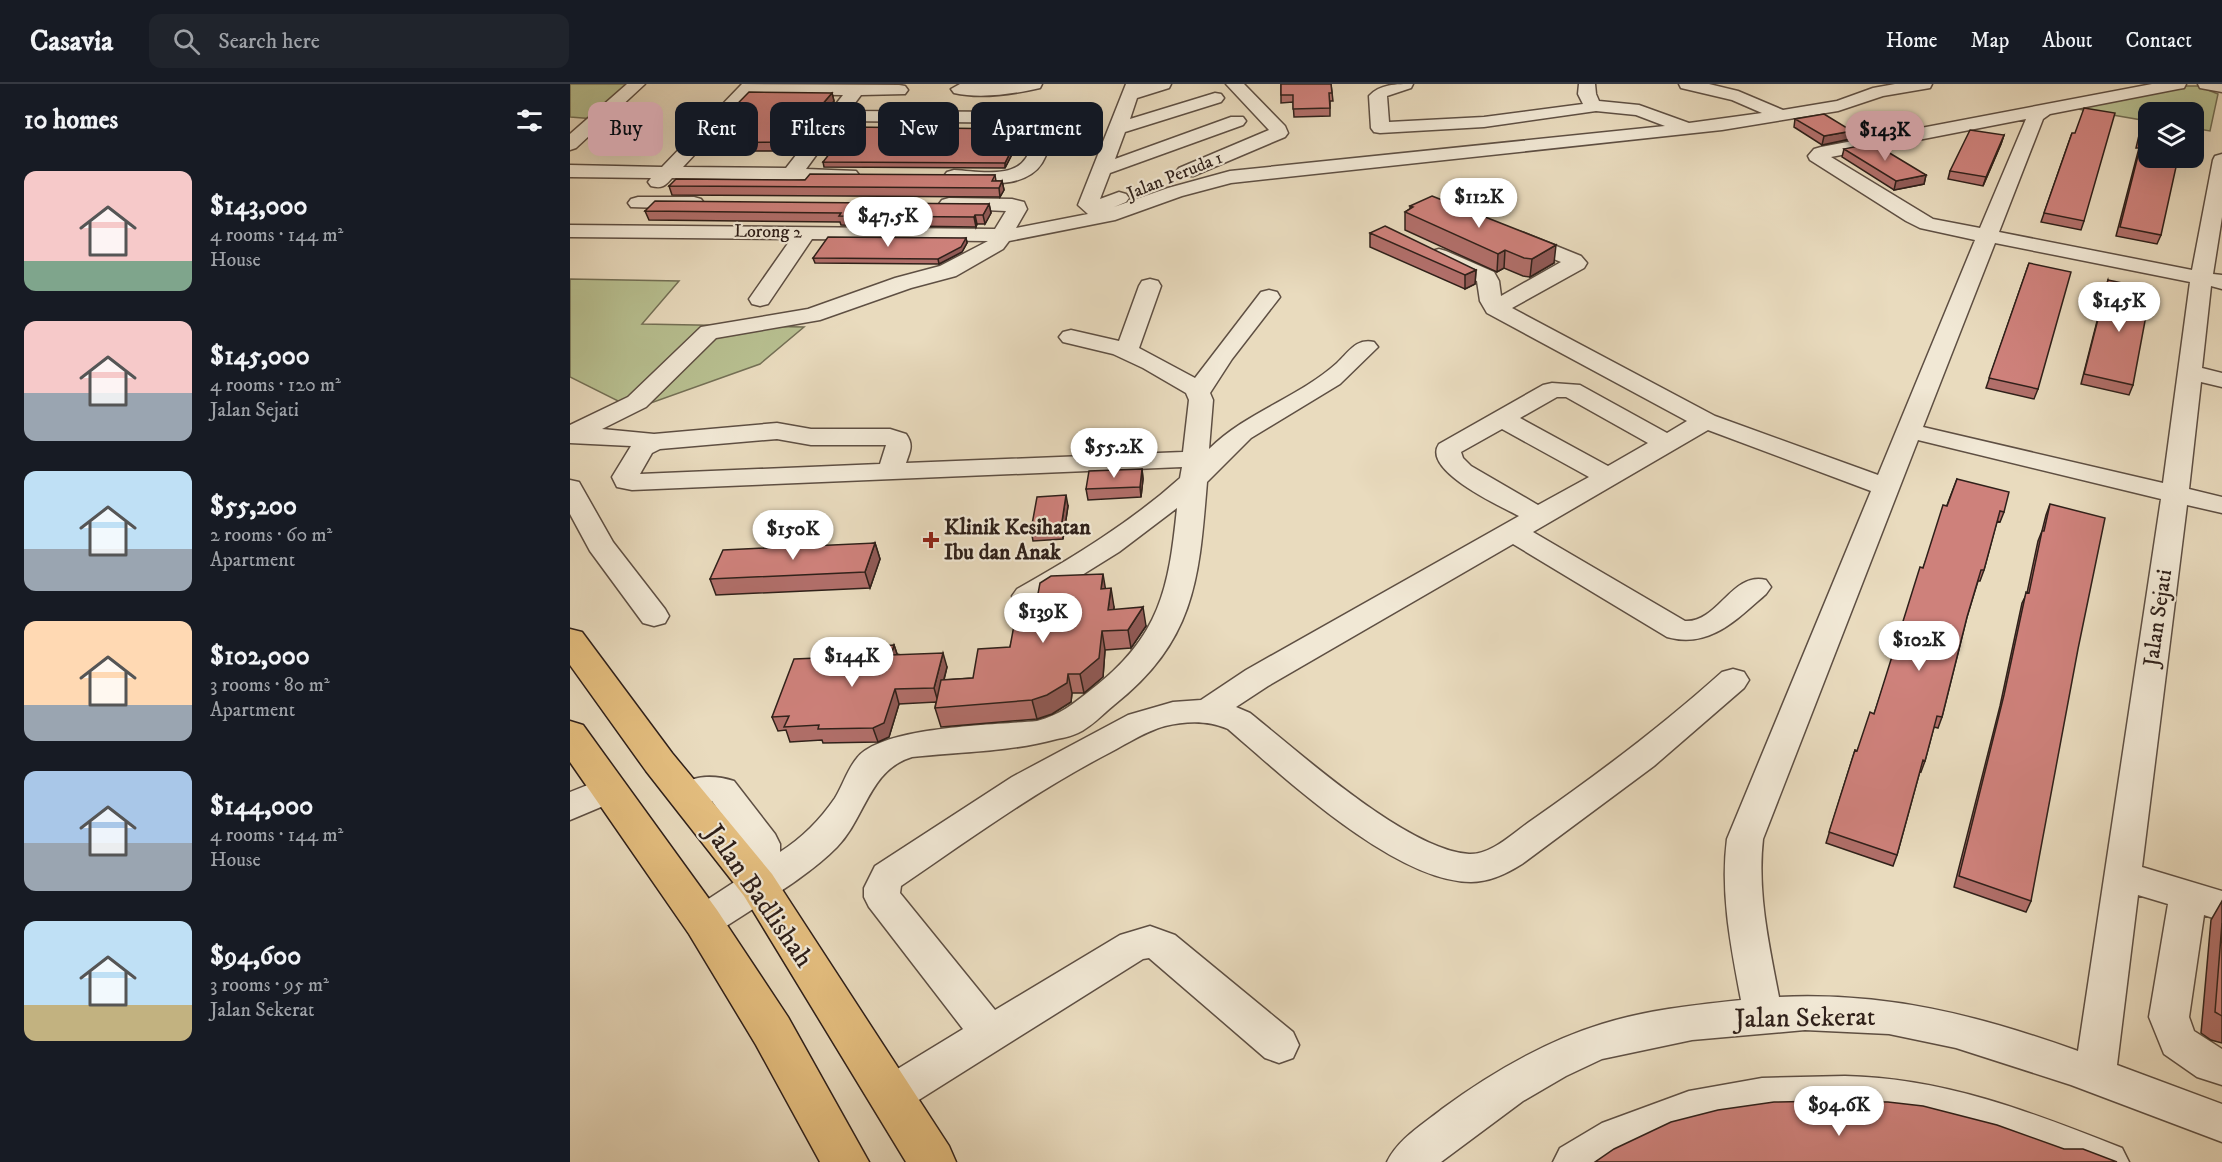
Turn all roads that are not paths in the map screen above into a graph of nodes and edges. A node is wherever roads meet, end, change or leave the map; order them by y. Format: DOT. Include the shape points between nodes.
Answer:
graph roads {
  1 [pos="637,84"];
  2 [pos="1034,84"];
  3 [pos="1163,84"];
  4 [pos="1204,84"];
  5 [pos="1234,84"];
  6 [pos="1405,84"];
  7 [pos="1587,84"];
  8 [pos="1687,84"];
  9 [pos="1920,84"];
  10 [pos="2100,84"];
  11 [pos="2178,84"];
  12 [pos="2206,84"];
  13 [pos="1400,85"];
  14 [pos="749,86"];
  15 [pos="2222,87"];
  16 [pos="960,89"];
  17 [pos="1132,89"];
  18 [pos="1865,89"];
  19 [pos="856,90"];
  20 [pos="899,90"];
  21 [pos="2125,95"];
  22 [pos="1215,98"];
  23 [pos="848,102"];
  24 [pos="1593,105"];
  25 [pos="2044,110"];
  26 [pos="1780,115"];
  27 [pos="866,117"];
  28 [pos="1237,121"];
  29 [pos="1449,125"];
  30 [pos="1118,128"];
  31 [pos="1687,129"];
  32 [pos="1259,143"];
  33 [pos="570,144"];
  34 [pos="1457,153"];
  35 [pos="805,156"];
  36 [pos="2222,160"];
  37 [pos="1101,170"];
  38 [pos="570,171"];
  39 [pos="665,174"];
  40 [pos="790,175"];
  41 [pos="867,175"];
  42 [pos="934,176"];
  43 [pos="2219,202"];
  44 [pos="638,203"];
  45 [pos="708,203"];
  46 [pos="929,204"];
  47 [pos="863,213"];
  48 [pos="1501,230"];
  49 [pos="570,231"];
  50 [pos="612,232"];
  51 [pos="806,233"];
  52 [pos="850,233"];
  53 [pos="1002,235"];
  54 [pos="1988,236"];
  55 [pos="1416,245"];
  56 [pos="2211,280"];
  57 [pos="1150,286"];
  58 [pos="1269,297"];
  59 [pos="760,299"];
  60 [pos="1495,308"];
  61 [pos="1071,338"];
  62 [pos="1366,347"];
  63 [pos="1127,350"];
  64 [pos="2190,373"];
  65 [pos="2222,380"];
  66 [pos="1198,392"];
  67 [pos="1501,418"];
  68 [pos="1706,421"];
  69 [pos="1910,430"];
  70 [pos="570,435"];
  71 [pos="654,442"];
  72 [pos="1667,443"];
  73 [pos="1195,470"];
  74 [pos="890,472"];
  75 [pos="1608,477"];
  76 [pos="1885,487"];
  77 [pos="570,488"];
  78 [pos="2175,494"];
  79 [pos="2222,505"];
  80 [pos="1539,517"];
  81 [pos="1513,532"];
  82 [pos="1756,587"];
  83 [pos="1027,596"];
  84 [pos="654,616"];
  85 [pos="570,640"];
  86 [pos="1733,680"];
  87 [pos="1209,710"];
  88 [pos="570,734"];
  89 [pos="608,790"];
  90 [pos="570,807"];
  91 [pos="2122,876"];
  92 [pos="758,885"];
  93 [pos="2205,901"];
  94 [pos="703,922"];
  95 [pos="1763,1014"];
  96 [pos="990,1034"];
  97 [pos="1279,1045"];
  98 [pos="2222,1067"];
  99 [pos="2094,1076"];
  100 [pos="891,1095"];
  101 [pos="2222,1123"];
  102 [pos="931,1156"];
  103 [pos="845,1162"];
  104 [pos="1409,1162"];
  105 [pos="1575,1162"];
  106 [pos="2107,1162"];
  1 -- 33 [label="street"];
  2 -- 16 [label="street"];
  3 -- 17 [label="street"];
  4 -- 22 [label="street"];
  5 -- 32 [label="street" via="1279,130 1276,136"];
  6 -- 13 [label="street"];
  7 -- 24 [label="street"];
  8 -- 26 [label="street" via="1738,96"];
  9 -- 18 [label="street"];
  10 -- 21 [label="street"];
  11 -- 21 [label="street"];
  12 -- 15 [label="street"];
  13 -- 29 [label="street" via="1378,96 1379,127"];
  14 -- 19 [label="street"];
  14 -- 39 [label="street"];
  17 -- 30 [label="street"];
  18 -- 26 [label="street" via="1857,101"];
  19 -- 20 [label="street"];
  19 -- 23 [label="street"];
  21 -- 25 [label="street"];
  22 -- 28 [label="street"];
  22 -- 30 [label="street"];
  24 -- 29 [label="street" via="1574,112"];
  24 -- 31 [label="street" via="1639,111"];
  25 -- 54 [label="street" via="2033,122"];
  25 -- 54 [label="street" via="1818,154 1920,221"];
  26 -- 31 [label="street"];
  27 -- 42 [label="street" via="1051,119 1033,164 1020,173 992,177"];
  28 -- 32 [label="street"];
  28 -- 37 [label="street"];
  29 -- 34 [label="street"];
  30 -- 37 [label="street"];
  31 -- 34 [label="street"];
  32 -- 37 [label="street, Jalan Peruda 1" via="1092,209 1089,198"];
  34 -- 53 [label="street" via="1222,179 1117,213 1046,230"];
  35 -- 40 [label="street"];
  36 -- 43 [label="street, Jalan Sejati"];
  38 -- 39 [label="street"];
  39 -- 40 [label="street"];
  39 -- 44 [label="street"];
  40 -- 41 [label="street"];
  43 -- 56 [label="street, Jalan Sejati"];
  44 -- 45 [label="street"];
  44 -- 50 [label="street"];
  46 -- 53 [label="street" via="1017,206"];
  47 -- 52 [label="street"];
  48 -- 60 [label="street" via="1576,263"];
  49 -- 50 [label="street, Lorong 2"];
  50 -- 51 [label="street, Lorong 2"];
  51 -- 52 [label="street, Lorong 2"];
  51 -- 59 [label="street"];
  52 -- 53 [label="street, Lorong 2"];
  53 -- 70 [label="street" via="992,249 948,270 812,315 715,329 704,335 637,402"];
  54 -- 56 [label="street"];
  54 -- 69 [label="street"];
  55 -- 60 [label="street" via="1486,277"];
  56 -- 64 [label="street, Jalan Sejati"];
  57 -- 63 [label="street"];
  58 -- 66 [label="street"];
  60 -- 68 [label="street"];
  61 -- 63 [label="street"];
  62 -- 73 [label="street" via="1334,377 1259,420"];
  63 -- 66 [label="street"];
  64 -- 65 [label="street"];
  64 -- 78 [label="street, Jalan Sejati"];
  66 -- 73 [label="street" via="1202,400"];
  67 -- 72 [label="street" via="1562,388"];
  67 -- 75 [label="street"];
  67 -- 80 [label="street" via="1449,449 1448,456 1462,472"];
  68 -- 72 [label="street"];
  68 -- 76 [label="street"];
  69 -- 76 [label="street"];
  69 -- 78 [label="street"];
  70 -- 71 [label="street"];
  71 -- 74 [label="street" via="777,431 811,437 890,436 899,445"];
  71 -- 74 [label="street" via="637,454 626,481"];
  72 -- 75 [label="street"];
  73 -- 74 [label="street"];
  73 -- 83 [label="street" via="1140,524 1070,573"];
  73 -- 92 [label="street" via="1186,560 1175,603 1167,624 1130,674 1067,724 1053,729 911,745 885,753 869,766 826,836"];
  75 -- 80 [label="street"];
  76 -- 95 [label="street" via="1745,839 1744,892"];
  77 -- 84 [label="street" via="600,545"];
  78 -- 79 [label="street"];
  78 -- 91 [label="street, Jalan Sejati"];
  80 -- 81 [label="street"];
  81 -- 82 [label="street" via="1677,630 1690,633 1705,628"];
  81 -- 87 [label="street" via="1257,678"];
  85 -- 92 [label="main road, Jalan Badlishah" via="659,762"];
  86 -- 87 [label="street" via="1687,722 1578,806 1502,859 1469,868 1423,856 1400,845 1239,722"];
  87 -- 96 [label="street" via="1150,719 1066,759 888,876 882,897"];
  88 -- 89 [label="main road"];
  89 -- 90 [label="street"];
  89 -- 94 [label="main road"];
  91 -- 93 [label="street"];
  91 -- 99 [label="street, Jalan Sejati"];
  92 -- 94 [label="street"];
  92 -- 100 [label="main road, Jalan Badlishah"];
  93 -- 98 [label="street" via="2169,1017 2178,1042"];
  94 -- 103 [label="main road" via="772,1031"];
  95 -- 99 [label="street, Jalan Sekerat" via="1863,1014 1917,1022 1968,1034"];
  95 -- 104 [label="street, Jalan Sekerat" via="1670,1026 1575,1051 1465,1115"];
  96 -- 97 [label="street" via="1133,946 1150,942 1162,946"];
  96 -- 100 [label="street"];
  99 -- 101 [label="street, Jalan Sekerat"];
  100 -- 102 [label="main road, Jalan Badlishah"];
  105 -- 106 [label="street" via="1643,1125 1697,1108 1760,1097 1842,1095 1918,1100 2003,1123"];
}
